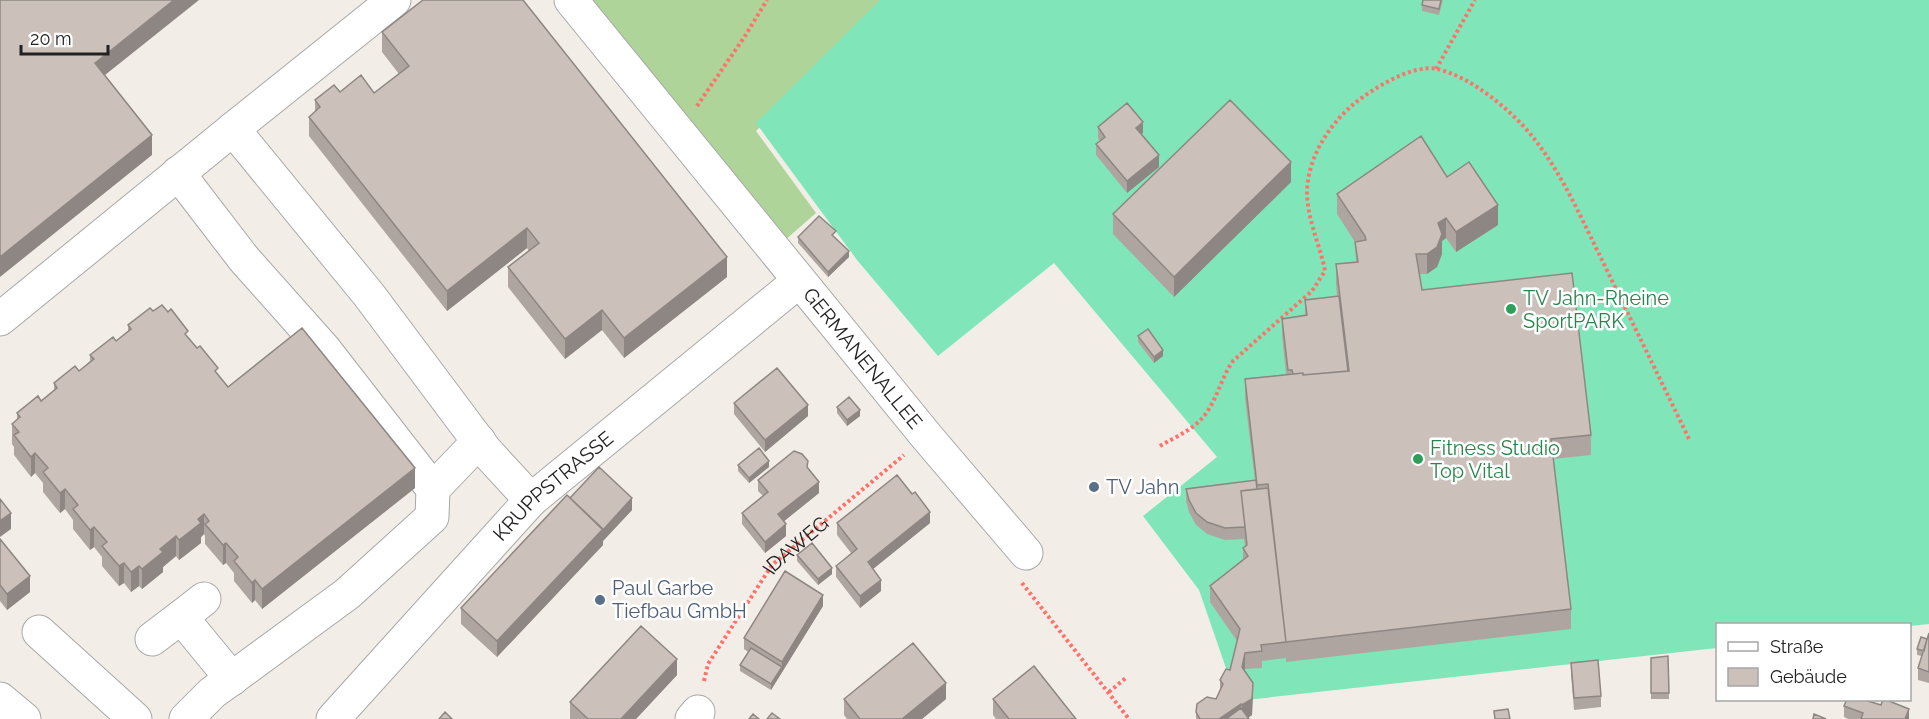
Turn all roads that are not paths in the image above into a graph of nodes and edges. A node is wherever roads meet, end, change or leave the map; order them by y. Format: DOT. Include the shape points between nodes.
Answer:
graph roads {
  1 [pos="394,0"];
  2 [pos="571,0"];
  3 [pos="233,129"];
  4 [pos="178,174"];
  5 [pos="799,281"];
  6 [pos="0,320"];
  7 [pos="479,441"];
  8 [pos="433,489"];
  9 [pos="531,500"];
  10 [pos="1026,553"];
  11 [pos="39,632"];
  12 [pos="152,639"];
  13 [pos="232,679"];
  14 [pos="0,699"];
  15 [pos="24,719"];
  16 [pos="135,719"];
  17 [pos="186,719"];
  18 [pos="333,719"];
  1 -- 3 [label="street"];
  2 -- 5 [label="street, GERMANENALLEE"];
  3 -- 4 [label="street"];
  3 -- 7 [label="street" via="369,295"];
  4 -- 6 [label="street"];
  4 -- 8 [label="street" via="244,259 325,350"];
  5 -- 9 [label="street, KRUPPSTRASSE"];
  5 -- 10 [label="street, GERMANENALLEE"];
  7 -- 8 [label="street"];
  7 -- 9 [label="street"];
  8 -- 13 [label="street" via="432,517 347,594"];
  9 -- 18 [label="street, KRUPPSTRASSE"];
  11 -- 16 [label="street"];
  12 -- 13 [label="street" via="192,608"];
  13 -- 17 [label="street"];
  14 -- 15 [label="street"];
}
